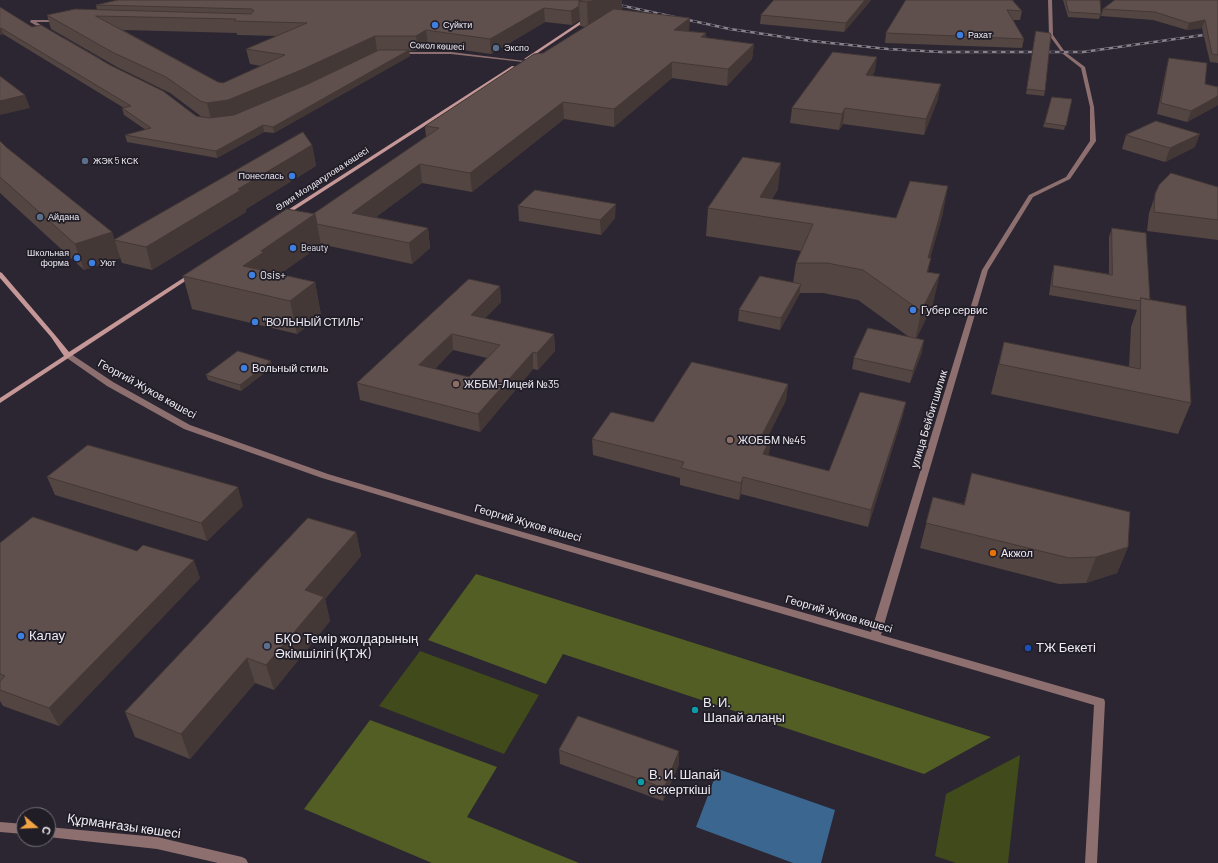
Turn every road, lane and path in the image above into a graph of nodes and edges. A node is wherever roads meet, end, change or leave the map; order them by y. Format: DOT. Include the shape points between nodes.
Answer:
graph roads {
  1 [pos="1050,0"];
  2 [pos="595,14"];
  3 [pos="63,20"];
  4 [pos="54,34"];
  5 [pos="61,38"];
  6 [pos="394,53"];
  7 [pos="523,61"];
  8 [pos="103,62"];
  9 [pos="279,218"];
  10 [pos="196,272"];
  11 [pos="0,274"];
  12 [pos="68,356"];
  13 [pos="0,401"];
  14 [pos="876,637"];
  15 [pos="0,826"];
  16 [pos="16,828"];
  17 [pos="56,833"];
  18 [pos="242,863"];
  19 [pos="1091,863"];
  1 -- 14 [label="street, улица Бейбитшилик" via="1051,35 1064,52 1083,67 1092,107 1093,141 1068,178 1031,196 985,270"];
  2 -- 7 [label="main road, Әлия Молдағұлова көшесі"];
  3 -- 4 [label="street" via="31,21"];
  5 -- 8 [label="street"];
  6 -- 7 [label="street, Сокол көшесі" via="451,53"];
  7 -- 9 [label="main road, Әлия Молдағұлова көшесі"];
  10 -- 12 [label="main road"];
  11 -- 12 [label="main road, Георгий Жуков көшесі"];
  12 -- 13 [label="main road"];
  12 -- 14 [label="street, Георгий Жуков көшесі" via="110,384 187,427 318,473"];
  14 -- 19 [label="street, Георгий Жуков көшесі" via="1100,702"];
  15 -- 16 [label="street"];
  17 -- 18 [label="street, Құрманғазы көшесі" via="156,843"];
}
